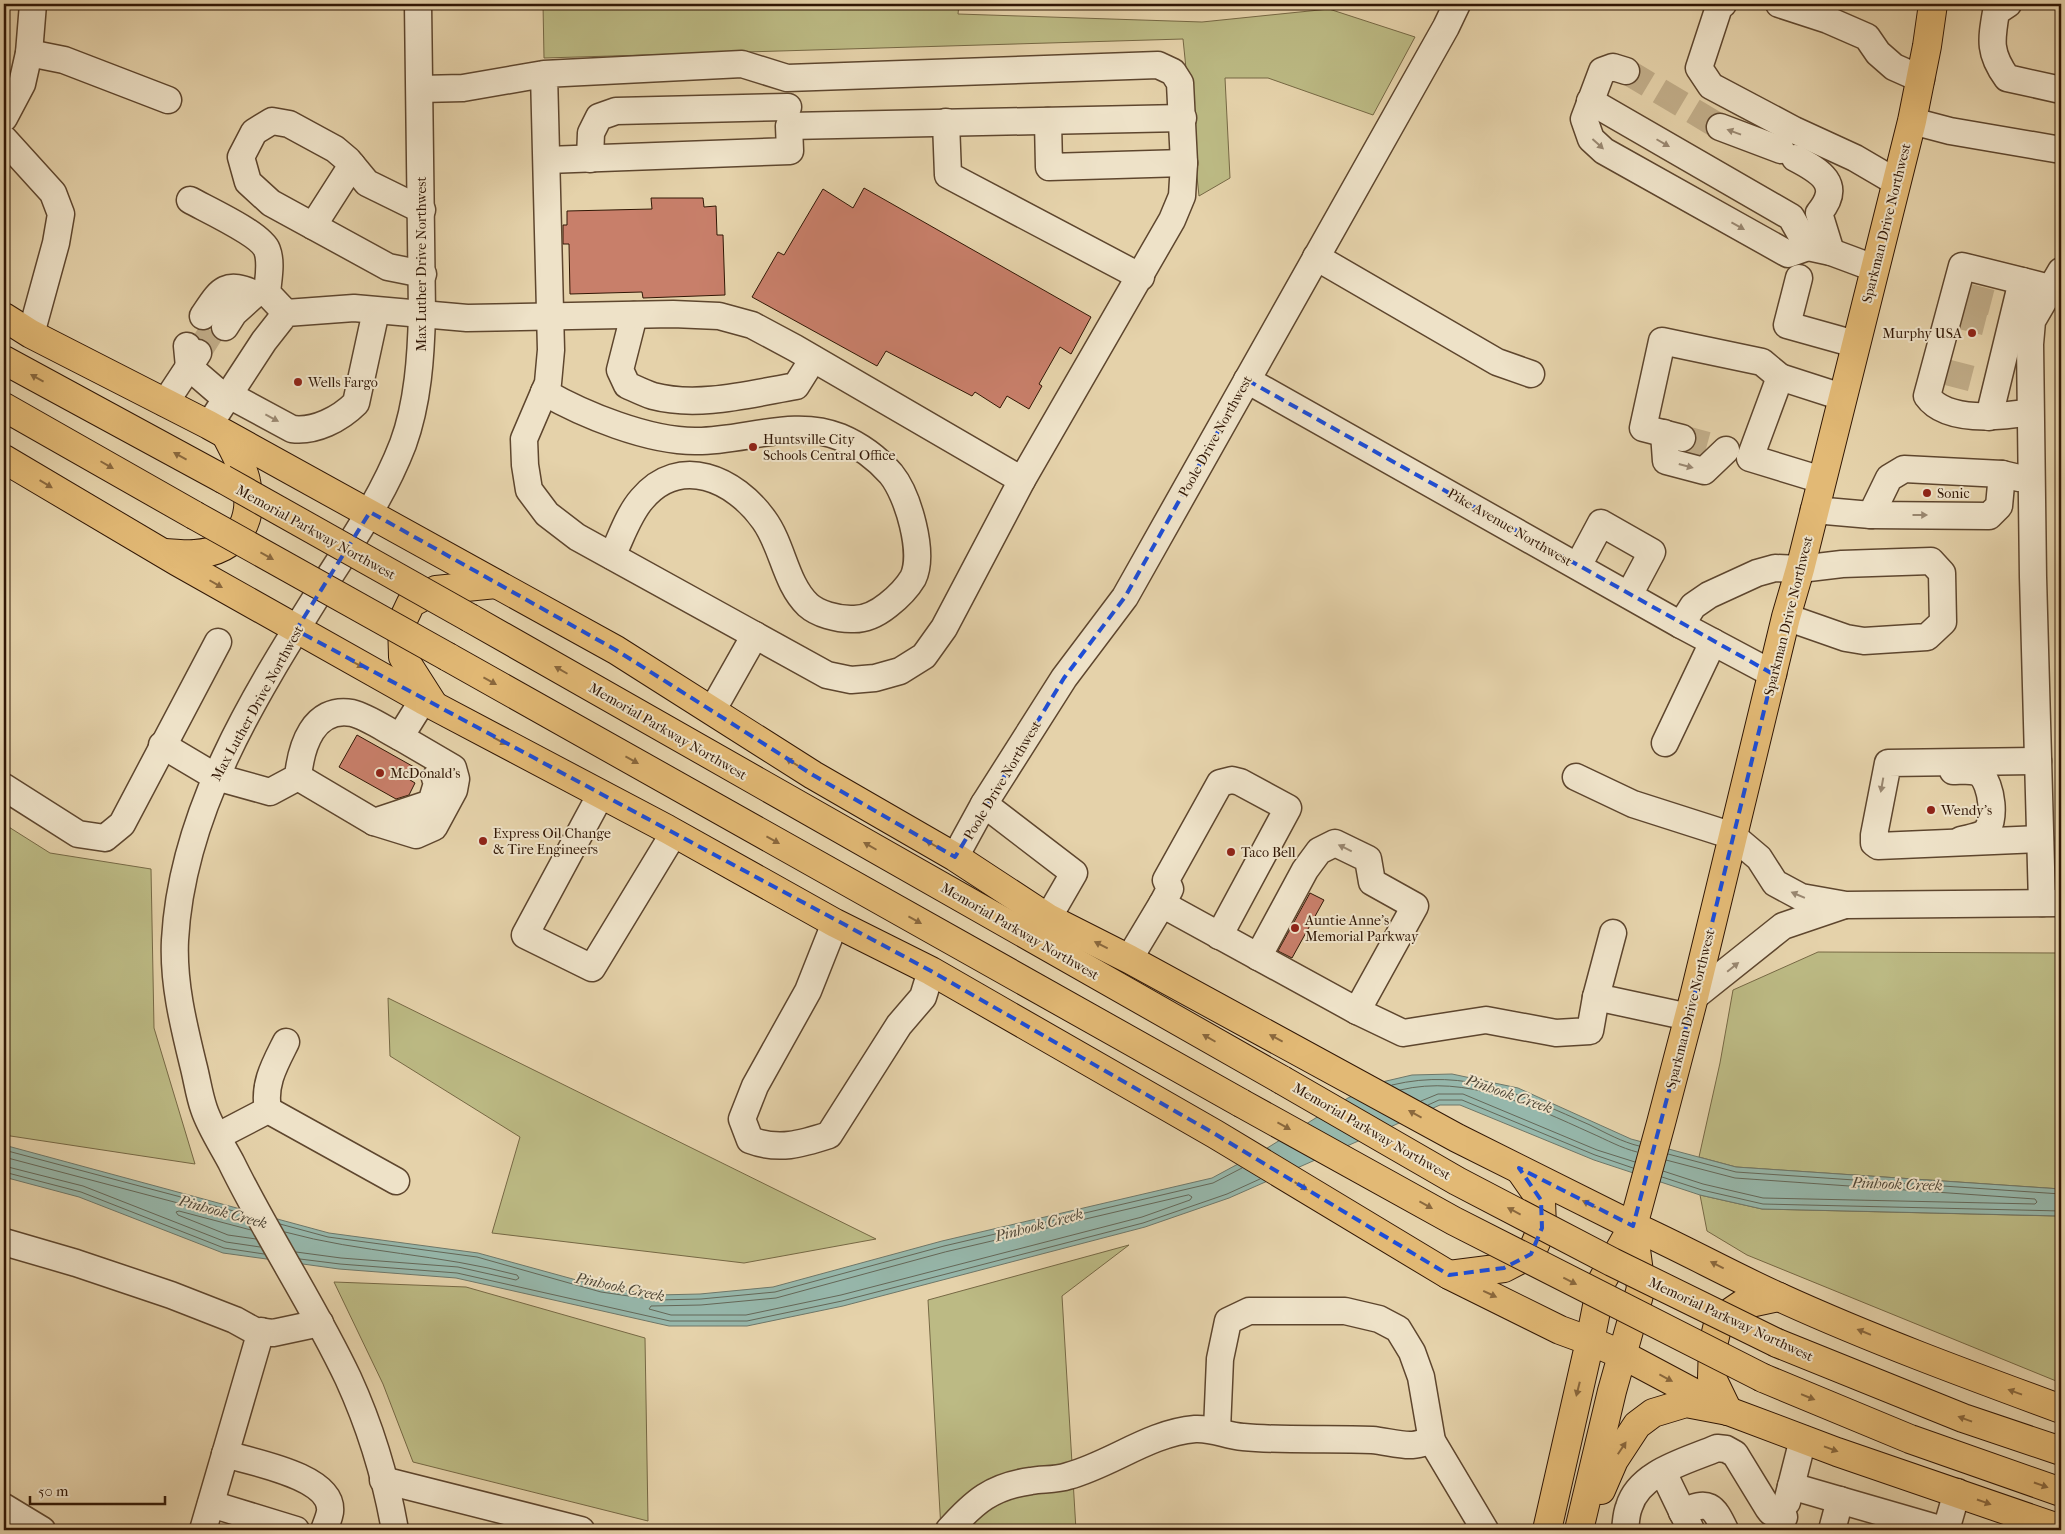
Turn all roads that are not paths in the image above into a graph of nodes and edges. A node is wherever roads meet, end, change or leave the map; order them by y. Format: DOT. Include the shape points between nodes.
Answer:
graph roads {
  1 [pos="33,4"];
  2 [pos="418,4"];
  3 [pos="1457,4"];
  4 [pos="1723,4"];
  5 [pos="1779,4"];
  6 [pos="1933,4"];
  7 [pos="2008,4"];
  8 [pos="29,54"];
  9 [pos="1626,71"];
  10 [pos="544,74"];
  11 [pos="787,78"];
  12 [pos="1921,79"];
  13 [pos="420,90"];
  14 [pos="2061,90"];
  15 [pos="168,100"];
  16 [pos="1590,101"];
  17 [pos="788,116"];
  18 [pos="4,118"];
  19 [pos="1183,118"];
  20 [pos="1048,121"];
  21 [pos="1912,121"];
  22 [pos="946,122"];
  23 [pos="1720,127"];
  24 [pos="4,139"];
  25 [pos="2061,150"];
  26 [pos="590,159"];
  27 [pos="547,160"];
  28 [pos="1184,163"];
  29 [pos="352,164"];
  30 [pos="1896,182"];
  31 [pos="190,200"];
  32 [pos="422,210"];
  33 [pos="313,226"];
  34 [pos="1820,249"];
  35 [pos="1316,257"];
  36 [pos="1874,268"];
  37 [pos="423,274"];
  38 [pos="1142,277"];
  39 [pos="1799,278"];
  40 [pos="2056,279"];
  41 [pos="2022,281"];
  42 [pos="261,294"];
  43 [pos="376,311"];
  44 [pos="286,313"];
  45 [pos="422,313"];
  46 [pos="634,315"];
  47 [pos="4,317"];
  48 [pos="551,317"];
  49 [pos="217,323"];
  50 [pos="31,334"];
  51 [pos="1856,344"];
  52 [pos="813,359"];
  53 [pos="4,360"];
  54 [pos="1531,374"];
  55 [pos="1780,377"];
  56 [pos="1247,380"];
  57 [pos="544,392"];
  58 [pos="229,395"];
  59 [pos="1842,397"];
  60 [pos="165,402"];
  61 [pos="4,407"];
  62 [pos="2030,412"];
  63 [pos="1988,417"];
  64 [pos="218,430"];
  65 [pos="1728,451"];
  66 [pos="4,459"];
  67 [pos="2002,474"];
  68 [pos="1022,480"];
  69 [pos="1822,480"];
  70 [pos="2032,481"];
  71 [pos="1814,510"];
  72 [pos="370,512"];
  73 [pos="1871,515"];
  74 [pos="163,553"];
  75 [pos="612,556"];
  76 [pos="1578,566"];
  77 [pos="1800,569"];
  78 [pos="496,584"];
  79 [pos="1629,595"];
  80 [pos="1786,617"];
  81 [pos="1681,625"];
  82 [pos="296,630"];
  83 [pos="755,635"];
  84 [pos="218,642"];
  85 [pos="1714,642"];
  86 [pos="1773,674"];
  87 [pos="429,703"];
  88 [pos="712,711"];
  89 [pos="335,712"];
  90 [pos="400,737"];
  91 [pos="1665,742"];
  92 [pos="162,745"];
  93 [pos="2000,761"];
  94 [pos="2038,761"];
  95 [pos="1902,762"];
  96 [pos="216,777"];
  97 [pos="298,777"];
  98 [pos="1576,777"];
  99 [pos="4,787"];
  100 [pos="601,794"];
  101 [pos="984,804"];
  102 [pos="374,822"];
  103 [pos="674,833"];
  104 [pos="1733,836"];
  105 [pos="2040,839"];
  106 [pos="2003,840"];
  107 [pos="1953,843"];
  108 [pos="955,857"];
  109 [pos="1166,896"];
  110 [pos="2052,903"];
  111 [pos="1846,904"];
  112 [pos="1048,918"];
  113 [pos="835,922"];
  114 [pos="1613,933"];
  115 [pos="1219,936"];
  116 [pos="1258,957"];
  117 [pos="1129,959"];
  118 [pos="931,971"];
  119 [pos="1596,997"];
  120 [pos="1692,1007"];
  121 [pos="1357,1011"];
  122 [pos="286,1042"];
  123 [pos="268,1110"];
  124 [pos="218,1136"];
  125 [pos="1519,1168"];
  126 [pos="396,1181"];
  127 [pos="1633,1226"];
  128 [pos="4,1242"];
  129 [pos="1449,1275"];
  130 [pos="1778,1297"];
  131 [pos="320,1323"];
  132 [pos="261,1332"];
  133 [pos="1590,1341"];
  134 [pos="1623,1355"];
  135 [pos="2061,1409"];
  136 [pos="1728,1411"];
  137 [pos="1217,1430"];
  138 [pos="1803,1439"];
  139 [pos="1432,1441"];
  140 [pos="2061,1451"];
  141 [pos="225,1454"];
  142 [pos="1662,1472"];
  143 [pos="383,1480"];
  144 [pos="1792,1486"];
  145 [pos="1957,1492"];
  146 [pos="2061,1492"];
  147 [pos="1840,1500"];
  148 [pos="211,1504"];
  149 [pos="4,1507"];
  150 [pos="1687,1521"];
  151 [pos="1782,1524"];
  152 [pos="1580,1526"];
  153 [pos="1913,1526"];
  154 [pos="2061,1529"];
  155 [pos="42,1530"];
  156 [pos="203,1530"];
  157 [pos="296,1530"];
  158 [pos="324,1530"];
  159 [pos="395,1530"];
  160 [pos="581,1530"];
  161 [pos="949,1530"];
  162 [pos="1485,1530"];
  163 [pos="1546,1530"];
  164 [pos="1625,1530"];
  165 [pos="1725,1530"];
  166 [pos="1832,1530"];
  167 [pos="1945,1530"];
  1 -- 8 [label="street"];
  2 -- 13 [label="street, Max Luther Drive Northwest"];
  3 -- 35 [label="street, Poole Drive Northwest"];
  4 -- 30 [label="street" via="1699,68 1711,86"];
  5 -- 12 [label="street" via="1828,20 1867,38 1894,67"];
  6 -- 12 [label="main road, Sparkman Drive Northwest"];
  7 -- 14 [label="street" via="1996,12 1992,37 1995,62 2007,78"];
  8 -- 15 [label="street" via="64,60"];
  8 -- 18 [label="street" via="22,84"];
  9 -- 16 [label="street" via="1613,67 1602,71"];
  10 -- 11 [label="street" via="742,64"];
  10 -- 13 [label="street" via="463,88"];
  10 -- 27 [label="street"];
  11 -- 17 [label="street"];
  11 -- 19 [label="street" via="1158,65 1173,72 1180,83"];
  12 -- 21 [label="main road, Sparkman Drive Northwest"];
  13 -- 32 [label="street, Max Luther Drive Northwest"];
  16 -- 34 [label="street, one-way" via="1791,217"];
  16 -- 34 [label="street, one-way" via="1584,120 1592,140 1604,151 1788,254"];
  17 -- 22 [label="street"];
  17 -- 26 [label="street" via="616,111 599,117 591,133"];
  17 -- 26 [label="street" via="790,151"];
  19 -- 20 [label="street"];
  19 -- 28 [label="street"];
  20 -- 22 [label="street"];
  20 -- 28 [label="street" via="1049,167"];
  21 -- 25 [label="street" via="1950,131"];
  21 -- 30 [label="main road, Sparkman Drive Northwest"];
  22 -- 38 [label="street" via="948,175"];
  34 -- 23 [label="street, one-way" via="1819,213 1827,204 1827,179 1816,169"];
  24 -- 50 [label="street" via="53,193 61,214"];
  26 -- 27 [label="street"];
  27 -- 48 [label="street"];
  28 -- 38 [label="street" via="1182,196"];
  29 -- 32 [label="street" via="368,183"];
  29 -- 33 [label="street"];
  29 -- 33 [label="street" via="335,149 289,124 272,121 254,132 240,157 248,182 271,203"];
  30 -- 36 [label="main road, Sparkman Drive Northwest"];
  31 -- 42 [label="street" via="255,237 267,248 270,260"];
  32 -- 37 [label="street, Max Luther Drive Northwest"];
  33 -- 37 [label="street" via="388,266"];
  34 -- 36 [label="street"];
  35 -- 54 [label="street" via="1497,362"];
  35 -- 56 [label="street, Poole Drive Northwest"];
  36 -- 51 [label="main road, Sparkman Drive Northwest"];
  37 -- 45 [label="street, Max Luther Drive Northwest"];
  38 -- 68 [label="street"];
  39 -- 51 [label="street" via="1787,325"];
  40 -- 41 [label="street"];
  40 -- 62 [label="street" via="2032,321"];
  41 -- 63 [label="street" via="2004,316 1989,374"];
  41 -- 63 [label="street" via="1962,266 1957,305 1943,362 1927,396 1943,411"];
  42 -- 44 [label="street"];
  42 -- 49 [label="street" via="229,304"];
  43 -- 44 [label="street" via="354,308"];
  43 -- 45 [label="street"];
  58 -- 43 [label="street, one-way" via="292,429 306,431 347,412 356,403"];
  44 -- 58 [label="street"];
  45 -- 48 [label="street" via="467,318"];
  45 -- 72 [label="street, Max Luther Drive Northwest" via="421,349 404,441"];
  46 -- 48 [label="street"];
  46 -- 52 [label="street" via="718,316 752,326"];
  46 -- 52 [label="street" via="620,370 627,385 653,396 694,400 736,397 796,386"];
  47 -- 50 [label="main road"];
  48 -- 57 [label="street" via="552,350"];
  50 -- 60 [label="main road"];
  51 -- 59 [label="main road, Sparkman Drive Northwest"];
  52 -- 68 [label="street"];
  140 -- 53 [label="main road, Memorial Parkway Northwest, one-way, bridge" via="1963,1418 1777,1343 1612,1262 1457,1180 470,618"];
  55 -- 59 [label="street"];
  55 -- 65 [label="street"];
  55 -- 65 [label="street, one-way" via="1762,362 1662,341 1643,428 1673,436 1666,461 1704,471"];
  56 -- 76 [label="street, Pike Avenue Northwest"];
  56 -- 101 [label="street, Poole Drive Northwest" via="1125,597 1064,678"];
  57 -- 75 [label="street" via="524,439 529,490 547,514 577,537"];
  57 -- 75 [label="street" via="575,410 655,435 693,441 731,439 770,431 807,430 838,436 867,452 892,475 910,509 917,545 914,577 897,599 878,613 853,620 829,616 809,606 792,584 779,547 764,520 738,493 711,477 688,474 664,480 641,499"];
  58 -- 60 [label="street" via="205,383 198,356"];
  58 -- 64 [label="street"];
  59 -- 69 [label="main road, Sparkman Drive Northwest"];
  60 -- 64 [label="main road"];
  61 -- 146 [label="main road, one-way, bridge" via="1454,1221 1762,1378 1910,1439"];
  62 -- 63 [label="street"];
  62 -- 70 [label="street"];
  64 -- 72 [label="main road"];
  64 -- 74 [label="main road" via="246,480 249,511 242,531 222,549 195,554"];
  65 -- 69 [label="street"];
  66 -- 74 [label="main road, one-way"];
  67 -- 70 [label="street"];
  67 -- 73 [label="street" via="1904,469 1889,478"];
  73 -- 67 [label="street, one-way" via="1989,516 1999,506"];
  68 -- 83 [label="street" via="944,628 924,656 900,671 851,680 827,675"];
  69 -- 71 [label="main road, Sparkman Drive Northwest"];
  70 -- 94 [label="street"];
  71 -- 73 [label="street"];
  71 -- 77 [label="main road, Sparkman Drive Northwest"];
  72 -- 78 [label="main road"];
  72 -- 82 [label="street, Max Luther Drive Northwest"];
  74 -- 82 [label="main road, one-way"];
  75 -- 83 [label="street"];
  76 -- 79 [label="street, Pike Avenue Northwest"];
  76 -- 79 [label="street" via="1601,523 1652,552"];
  77 -- 80 [label="main road, Sparkman Drive Northwest"];
  77 -- 80 [label="street" via="1931,561 1942,573 1943,622 1927,637 1864,641"];
  77 -- 81 [label="street" via="1775,568 1757,573 1710,595 1693,606"];
  78 -- 87 [label="main road" via="436,590 411,603 402,622 404,657"];
  78 -- 88 [label="main road" via="616,650"];
  79 -- 81 [label="street, Pike Avenue Northwest"];
  80 -- 86 [label="main road, Sparkman Drive Northwest"];
  81 -- 85 [label="street, Pike Avenue Northwest"];
  82 -- 87 [label="main road, one-way"];
  82 -- 96 [label="street, Max Luther Drive Northwest"];
  83 -- 88 [label="street"];
  84 -- 92 [label="street"];
  85 -- 86 [label="street, Pike Avenue Northwest"];
  85 -- 91 [label="street"];
  86 -- 104 [label="main road, Sparkman Drive Northwest"];
  87 -- 90 [label="street"];
  87 -- 100 [label="main road, one-way"];
  108 -- 88 [label="main road, one-way" via="813,775"];
  89 -- 90 [label="street" via="354,714"];
  89 -- 97 [label="street" via="318,722 300,753"];
  89 -- 102 [label="street" via="438,780 431,803"];
  90 -- 102 [label="street" via="453,768 454,790 434,827 416,835"];
  92 -- 96 [label="street"];
  92 -- 99 [label="street" via="122,824 105,838 78,834"];
  93 -- 94 [label="street"];
  93 -- 95 [label="street"];
  93 -- 106 [label="street"];
  94 -- 105 [label="street"];
  95 -- 107 [label="street, one-way" via="1888,763 1885,769 1874,843 1878,846"];
  95 -- 107 [label="street" via="1914,770 1975,771 1988,785 1992,808 1990,825 1984,833"];
  96 -- 97 [label="street" via="270,792"];
  96 -- 124 [label="street, Max Luther Drive Northwest" via="195,832 181,891 175,941 176,983 183,1025 205,1111"];
  97 -- 102 [label="street"];
  98 -- 104 [label="street" via="1633,804"];
  100 -- 103 [label="main road"];
  100 -- 103 [label="street" via="526,935 592,968"];
  101 -- 108 [label="street, Poole Drive Northwest"];
  101 -- 112 [label="street" via="1074,873"];
  103 -- 113 [label="main road"];
  111 -- 104 [label="street, one-way" via="1800,897 1776,883 1759,858"];
  104 -- 120 [label="main road, Sparkman Drive Northwest"];
  105 -- 106 [label="street"];
  105 -- 110 [label="street"];
  106 -- 107 [label="street"];
  108 -- 112 [label="main road"];
  109 -- 115 [label="street"];
  109 -- 115 [label="street" via="1166,880 1220,783 1240,782 1285,813"];
  109 -- 117 [label="street"];
  110 -- 111 [label="street"];
  120 -- 111 [label="street, one-way" via="1783,926"];
  117 -- 112 [label="main road, one-way"];
  113 -- 118 [label="main road"];
  113 -- 118 [label="street" via="808,991 755,1086 742,1120 750,1140 767,1146 784,1146 829,1135 899,1025 923,997"];
  114 -- 119 [label="street"];
  115 -- 116 [label="street"];
  116 -- 121 [label="street"];
  121 -- 116 [label="street, one-way" via="1415,906 1372,882 1368,859 1335,843 1319,851 1305,870"];
  125 -- 117 [label="main road, one-way" via="1457,1138"];
  118 -- 129 [label="main road, one-way" via="1215,1134"];
  119 -- 120 [label="street"];
  119 -- 121 [label="street" via="1590,1031 1556,1034 1486,1020 1403,1033"];
  120 -- 127 [label="main road, Sparkman Drive Northwest"];
  122 -- 123 [label="street" via="265,1095"];
  123 -- 124 [label="street"];
  123 -- 126 [label="street"];
  124 -- 131 [label="street, Max Luther Drive Northwest"];
  127 -- 125 [label="main road, one-way"];
  125 -- 129 [label="main road" via="1541,1200 1542,1228 1531,1254 1504,1268"];
  130 -- 127 [label="main road, one-way"];
  127 -- 133 [label="main road, Sparkman Drive Northwest" via="1602,1282"];
  127 -- 134 [label="main road, Sparkman Drive Northwest" via="1641,1288"];
  128 -- 132 [label="street" via="171,1295"];
  129 -- 133 [label="main road, one-way" via="1560,1330"];
  135 -- 130 [label="main road, one-way" via="1973,1377"];
  130 -- 136 [label="main road" via="1741,1304 1720,1320 1713,1345 1712,1378"];
  131 -- 132 [label="street" via="273,1333"];
  131 -- 143 [label="street, Max Luther Drive Northwest" via="369,1429"];
  132 -- 141 [label="street"];
  133 -- 134 [label="main road"];
  133 -- 163 [label="main road, Sparkman Drive Northwest, one-way"];
  134 -- 136 [label="main road, one-way"];
  134 -- 152 [label="main road, Sparkman Drive Northwest"];
  136 -- 138 [label="main road"];
  152 -- 136 [label="main road, one-way" via="1604,1485 1614,1460 1637,1425 1653,1413 1686,1402"];
  137 -- 139 [label="street" via="1238,1437 1272,1440 1374,1440 1410,1445"];
  137 -- 139 [label="street" via="1220,1359 1228,1322 1248,1311 1345,1311 1379,1319 1398,1329 1422,1377"];
  137 -- 161 [label="street" via="1180,1431 1146,1442 1085,1472 1002,1487 966,1511"];
  138 -- 144 [label="street"];
  138 -- 145 [label="main road, one-way"];
  139 -- 162 [label="street"];
  141 -- 148 [label="street"];
  141 -- 158 [label="street" via="306,1479 323,1491 330,1510"];
  142 -- 150 [label="street"];
  142 -- 151 [label="street" via="1717,1448 1726,1449 1742,1462 1771,1512"];
  142 -- 164 [label="street" via="1641,1485 1629,1506"];
  143 -- 159 [label="street, Max Luther Drive Northwest"];
  143 -- 160 [label="street"];
  144 -- 147 [label="street"];
  144 -- 151 [label="street"];
  145 -- 154 [label="main road, one-way"];
  145 -- 167 [label="street"];
  147 -- 153 [label="street"];
  147 -- 166 [label="street"];
  148 -- 156 [label="street"];
  148 -- 157 [label="street"];
  149 -- 155 [label="street"];
  150 -- 165 [label="street" via="1698,1505 1705,1505 1717,1514"];
  153 -- 167 [label="street"];
}
